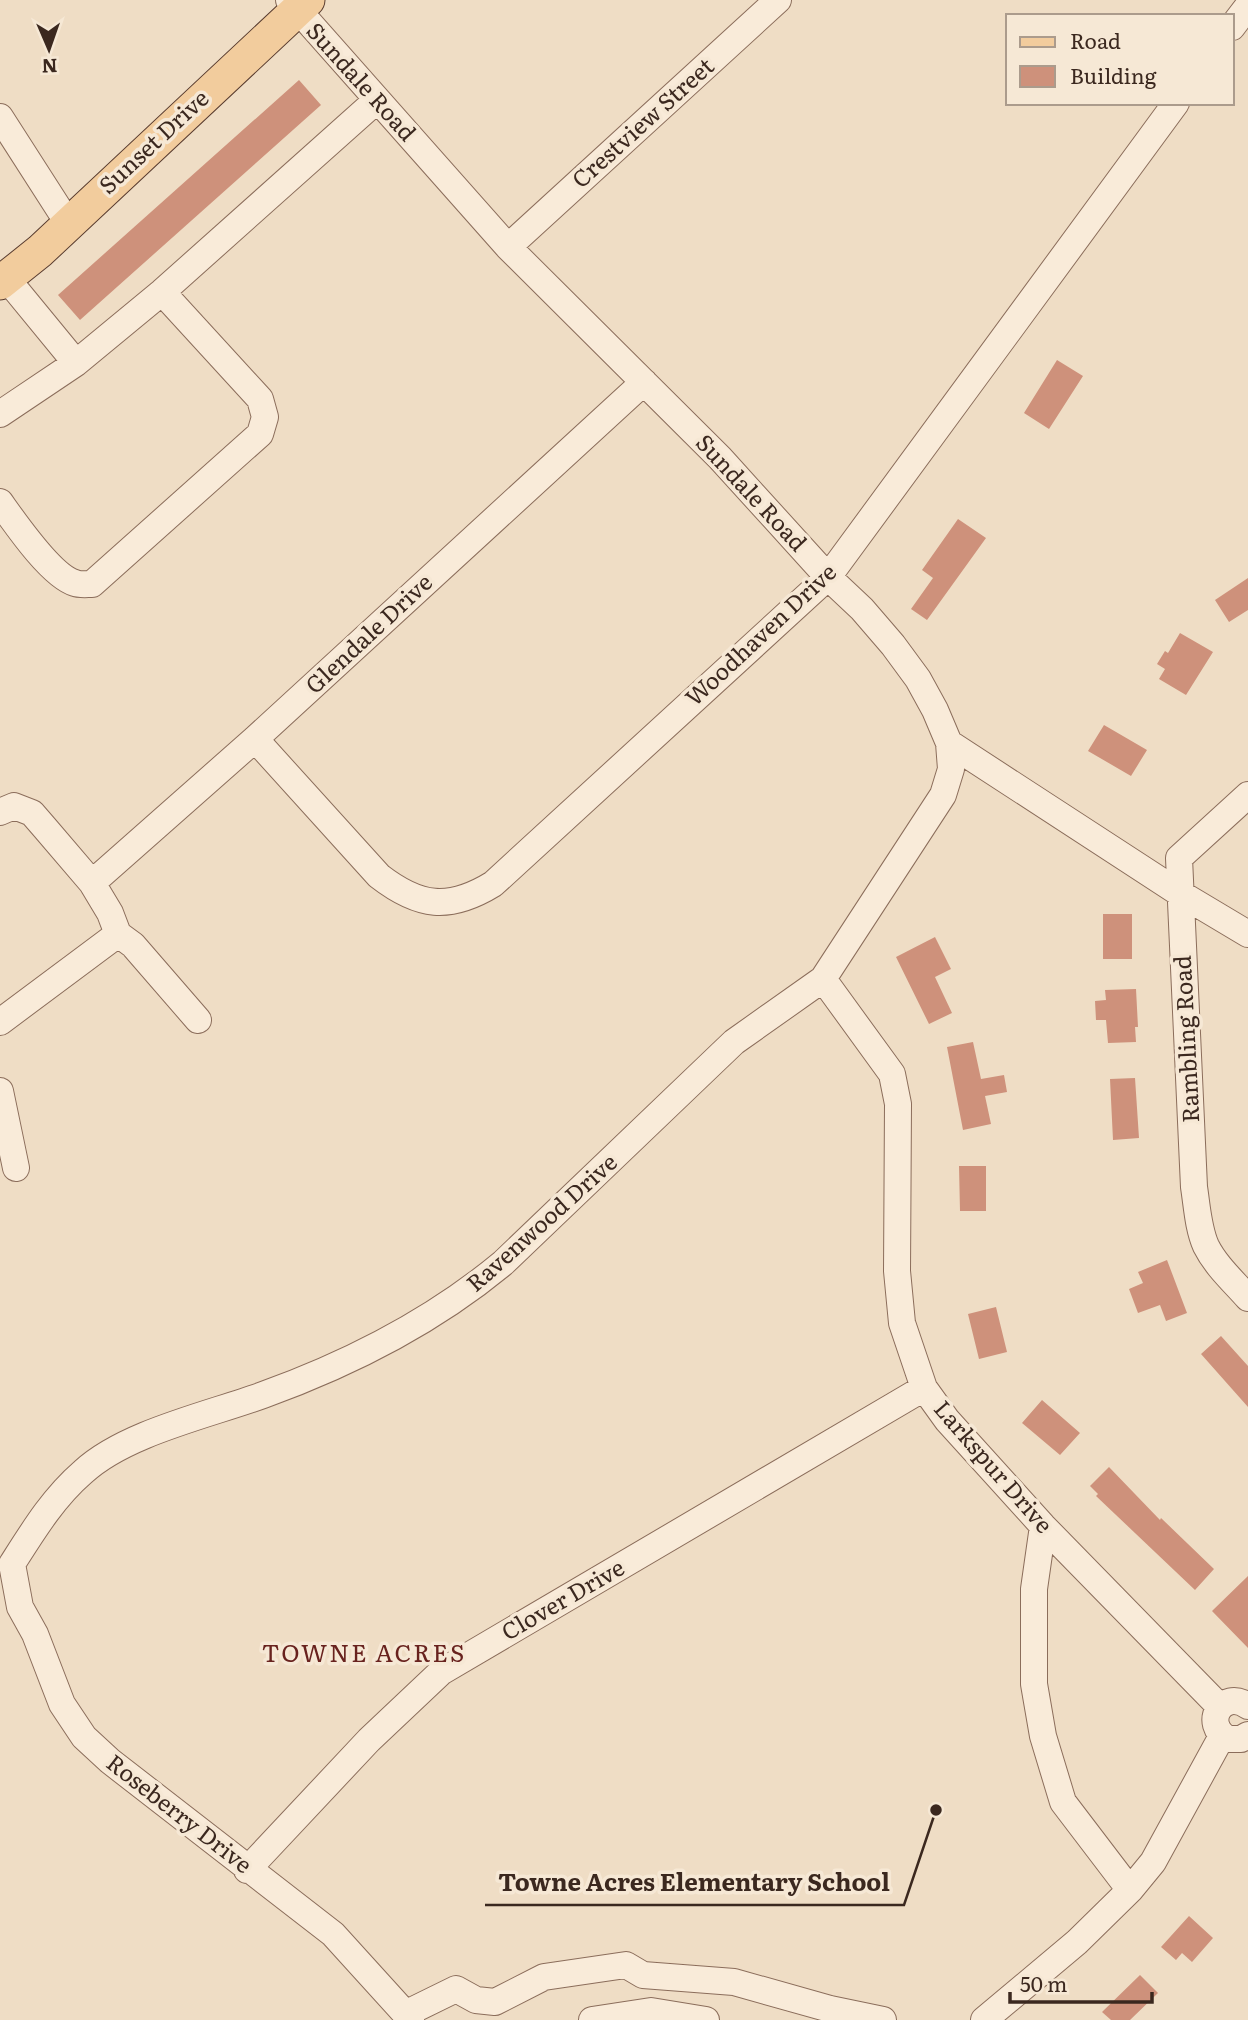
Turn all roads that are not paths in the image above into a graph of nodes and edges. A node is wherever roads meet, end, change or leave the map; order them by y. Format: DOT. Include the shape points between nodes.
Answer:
graph roads {
  1 [pos="778,0"];
  2 [pos="298,3"];
  3 [pos="1248,6"];
  4 [pos="1234,24"];
  5 [pos="377,100"];
  6 [pos="1174,105"];
  7 [pos="0,117"];
  8 [pos="68,223"];
  9 [pos="508,247"];
  10 [pos="3,281"];
  11 [pos="162,292"];
  12 [pos="76,363"];
  13 [pos="643,382"];
  14 [pos="0,414"];
  15 [pos="0,502"];
  16 [pos="828,577"];
  17 [pos="255,739"];
  18 [pos="949,743"];
  19 [pos="1248,795"];
  20 [pos="0,812"];
  21 [pos="93,883"];
  22 [pos="1181,894"];
  23 [pos="118,934"];
  24 [pos="1248,934"];
  25 [pos="823,979"];
  26 [pos="198,1020"];
  27 [pos="0,1022"];
  28 [pos="0,1091"];
  29 [pos="16,1167"];
  30 [pos="1248,1298"];
  31 [pos="924,1388"];
  32 [pos="1043,1526"];
  33 [pos="12,1564"];
  34 [pos="1248,1706"];
  35 [pos="1220,1707"];
  36 [pos="1241,1736"];
  37 [pos="247,1870"];
  38 [pos="1130,1890"];
  39 [pos="643,1975"];
  40 [pos="634,2013"];
  41 [pos="408,2017"];
  42 [pos="592,2020"];
  43 [pos="706,2020"];
  44 [pos="883,2020"];
  45 [pos="984,2020"];
  1 -- 9 [label="street, Crestview Street"];
  2 -- 5 [label="street, Sundale Road"];
  2 -- 8 [label="main road, Sunset Drive"];
  3 -- 4 [label="street"];
  5 -- 9 [label="street, Sundale Road"];
  5 -- 11 [label="street"];
  6 -- 16 [label="street, Woodhaven Drive"];
  7 -- 8 [label="street"];
  8 -- 10 [label="main road, Sunset Drive"];
  9 -- 13 [label="street, Sundale Road"];
  10 -- 12 [label="street"];
  11 -- 12 [label="street"];
  11 -- 15 [label="street" via="260,399 265,417 260,433 92,584 76,584 60,575"];
  12 -- 14 [label="street"];
  13 -- 16 [label="street, Sundale Road" via="720,458"];
  13 -- 17 [label="street, Glendale Drive"];
  16 -- 17 [label="street, Woodhaven Drive" via="493,884 458,901 414,899 379,876"];
  16 -- 18 [label="street, Sundale Road" via="862,609 905,662"];
  17 -- 21 [label="street, Glendale Drive"];
  18 -- 22 [label="street"];
  18 -- 25 [label="street, Ravenwood Drive" via="951,769 943,795"];
  19 -- 22 [label="street, Rambling Road" via="1179,858"];
  20 -- 21 [label="street" via="14,806 32,813"];
  21 -- 23 [label="street"];
  22 -- 24 [label="street"];
  22 -- 30 [label="street, Rambling Road" via="1198,1218 1206,1246"];
  23 -- 26 [label="street" via="133,944"];
  23 -- 27 [label="street"];
  25 -- 31 [label="street, Larkspur Drive" via="892,1074 898,1104 897,1271 902,1323"];
  25 -- 33 [label="street, Ravenwood Drive" via="734,1042 477,1284 331,1370 113,1451 63,1492"];
  28 -- 29 [label="street"];
  31 -- 32 [label="street, Larkspur Drive"];
  31 -- 37 [label="street, Clover Drive" via="441,1672 369,1740"];
  32 -- 35 [label="street, Larkspur Drive"];
  32 -- 38 [label="street" via="1034,1589 1034,1684 1043,1736 1063,1802"];
  33 -- 37 [label="street, Roseberry Drive" via="20,1607 62,1704 84,1737"];
  34 -- 35 [label="street" via="1232,1701"];
  35 -- 36 [label="street" via="1215,1725"];
  36 -- 38 [label="street"];
  37 -- 41 [label="street, Roseberry Drive" via="333,1934"];
  38 -- 45 [label="street" via="1077,1942"];
  39 -- 40 [label="street"];
  39 -- 41 [label="street" via="626,1965 544,1977 495,2002 476,2000 456,1989"];
  39 -- 44 [label="street" via="734,1982"];
  40 -- 42 [label="street"];
  40 -- 43 [label="street" via="652,2011"];
}
